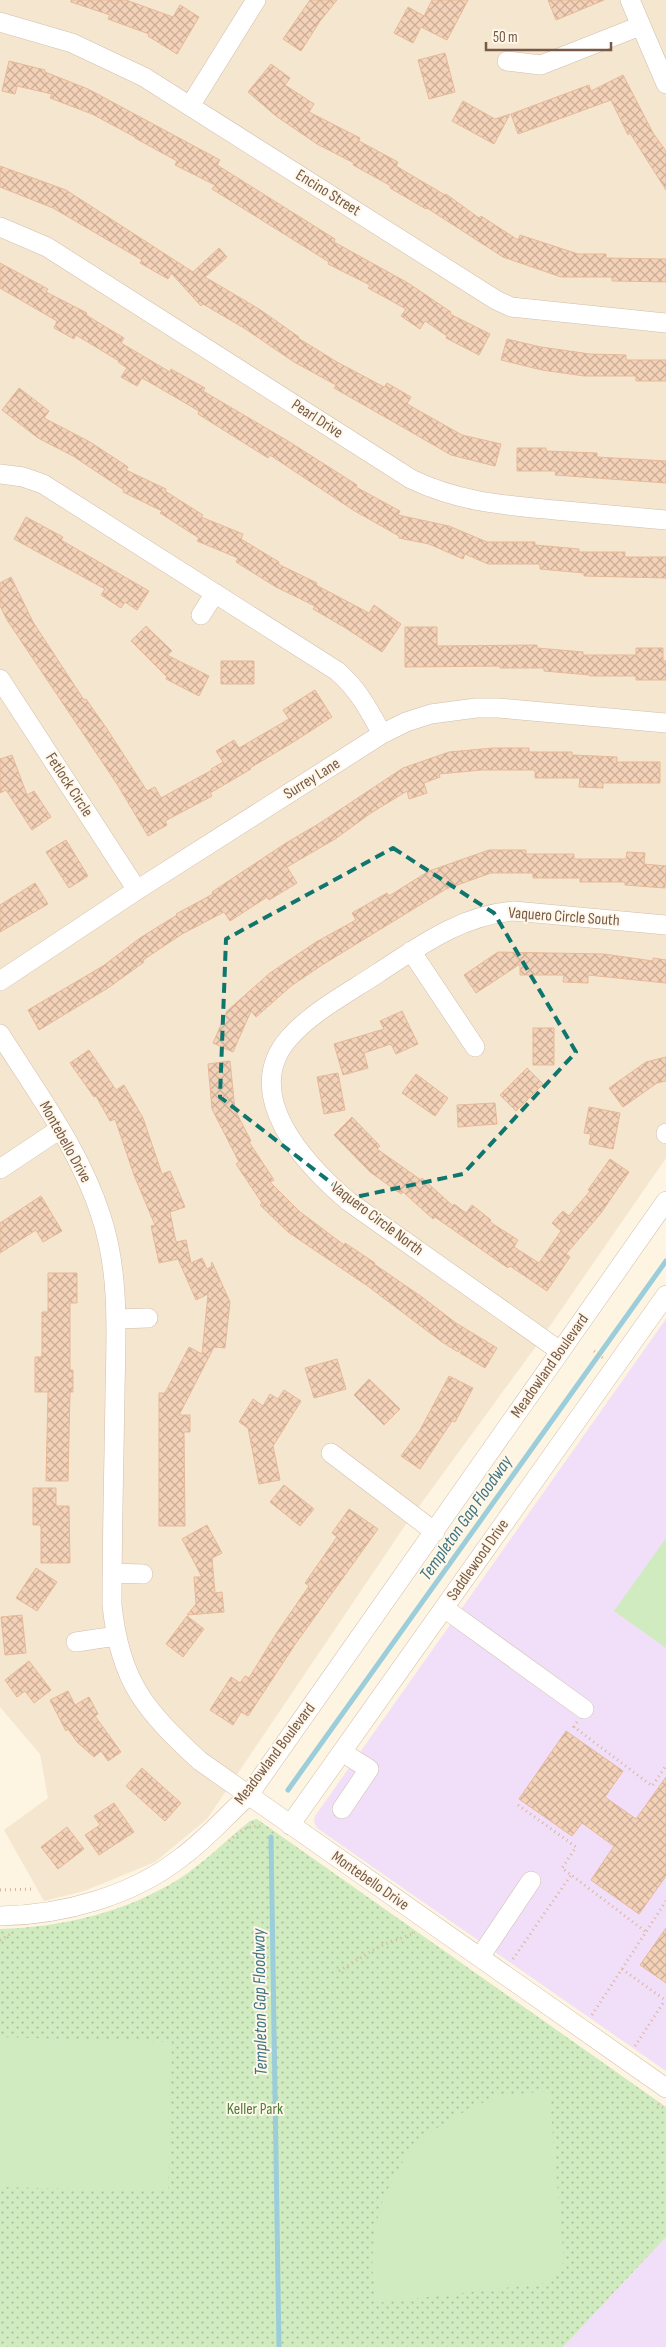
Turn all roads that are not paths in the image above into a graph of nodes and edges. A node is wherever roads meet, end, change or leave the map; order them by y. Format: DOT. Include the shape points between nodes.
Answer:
graph roads {
  1 [pos="256,0"];
  2 [pos="630,0"];
  3 [pos="0,22"];
  4 [pos="640,26"];
  5 [pos="508,61"];
  6 [pos="666,84"];
  7 [pos="190,106"];
  8 [pos="0,227"];
  9 [pos="666,324"];
  10 [pos="0,474"];
  11 [pos="666,520"];
  12 [pos="215,593"];
  13 [pos="201,615"];
  14 [pos="0,680"];
  15 [pos="666,723"];
  16 [pos="382,734"];
  17 [pos="137,890"];
  18 [pos="666,925"];
  19 [pos="411,951"];
  20 [pos="385,969"];
  21 [pos="0,981"];
  22 [pos="0,1034"];
  23 [pos="475,1047"];
  24 [pos="60,1129"];
  25 [pos="0,1169"];
  26 [pos="666,1201"];
  27 [pos="666,1295"];
  28 [pos="148,1318"];
  29 [pos="116,1319"];
  30 [pos="560,1350"];
  31 [pos="331,1453"];
  32 [pos="435,1532"];
  33 [pos="112,1573"];
  34 [pos="143,1574"];
  35 [pos="444,1608"];
  36 [pos="116,1636"];
  37 [pos="76,1642"];
  38 [pos="584,1709"];
  39 [pos="342,1752"];
  40 [pos="248,1796"];
  41 [pos="342,1809"];
  42 [pos="290,1825"];
  43 [pos="531,1881"];
  44 [pos="0,1916"];
  45 [pos="485,1950"];
  46 [pos="666,2088"];
  1 -- 7 [label="street"];
  2 -- 4 [label="street"];
  3 -- 7 [label="street, Encino Street" via="46,34 102,56"];
  4 -- 5 [label="street" via="541,65"];
  4 -- 6 [label="street"];
  7 -- 9 [label="street, Encino Street" via="511,307"];
  8 -- 11 [label="street, Pearl Drive" via="47,247 410,479 429,488 450,496 499,505"];
  10 -- 12 [label="street" via="43,484"];
  12 -- 13 [label="street"];
  12 -- 16 [label="street" via="337,671 364,700"];
  14 -- 17 [label="street, Fetlock Circle"];
  15 -- 16 [label="street, Surrey Lane" via="476,708 431,714"];
  16 -- 17 [label="street, Surrey Lane"];
  17 -- 21 [label="street, Surrey Lane"];
  18 -- 19 [label="street, Vaquero Circle South" via="495,912 456,925"];
  19 -- 20 [label="street, Vaquero Circle South"];
  19 -- 23 [label="street"];
  20 -- 30 [label="street, Vaquero Circle North" via="313,1016 288,1039 273,1071 275,1110 296,1149 348,1201"];
  22 -- 24 [label="street, Montebello Drive"];
  24 -- 25 [label="street"];
  24 -- 29 [label="street, Montebello Drive" via="86,1174 102,1218 114,1285"];
  26 -- 30 [label="street, Meadowland Boulevard"];
  27 -- 35 [label="street, Saddlewood Drive"];
  28 -- 29 [label="street"];
  29 -- 33 [label="street, Montebello Drive"];
  30 -- 32 [label="street, Meadowland Boulevard"];
  31 -- 32 [label="street"];
  32 -- 40 [label="street, Meadowland Boulevard"];
  33 -- 34 [label="street"];
  33 -- 36 [label="street, Montebello Drive"];
  35 -- 38 [label="street"];
  35 -- 39 [label="street, Saddlewood Drive"];
  36 -- 37 [label="street"];
  36 -- 40 [label="street, Montebello Drive" via="132,1684 147,1708 200,1761"];
  39 -- 41 [label="street" via="369,1769"];
  39 -- 42 [label="street, Saddlewood Drive"];
  40 -- 42 [label="street, Montebello Drive"];
  40 -- 44 [label="street, Meadowland Boulevard" via="182,1858 140,1882 80,1907"];
  42 -- 45 [label="street, Montebello Drive"];
  43 -- 45 [label="street"];
  45 -- 46 [label="street, Montebello Drive"];
}
